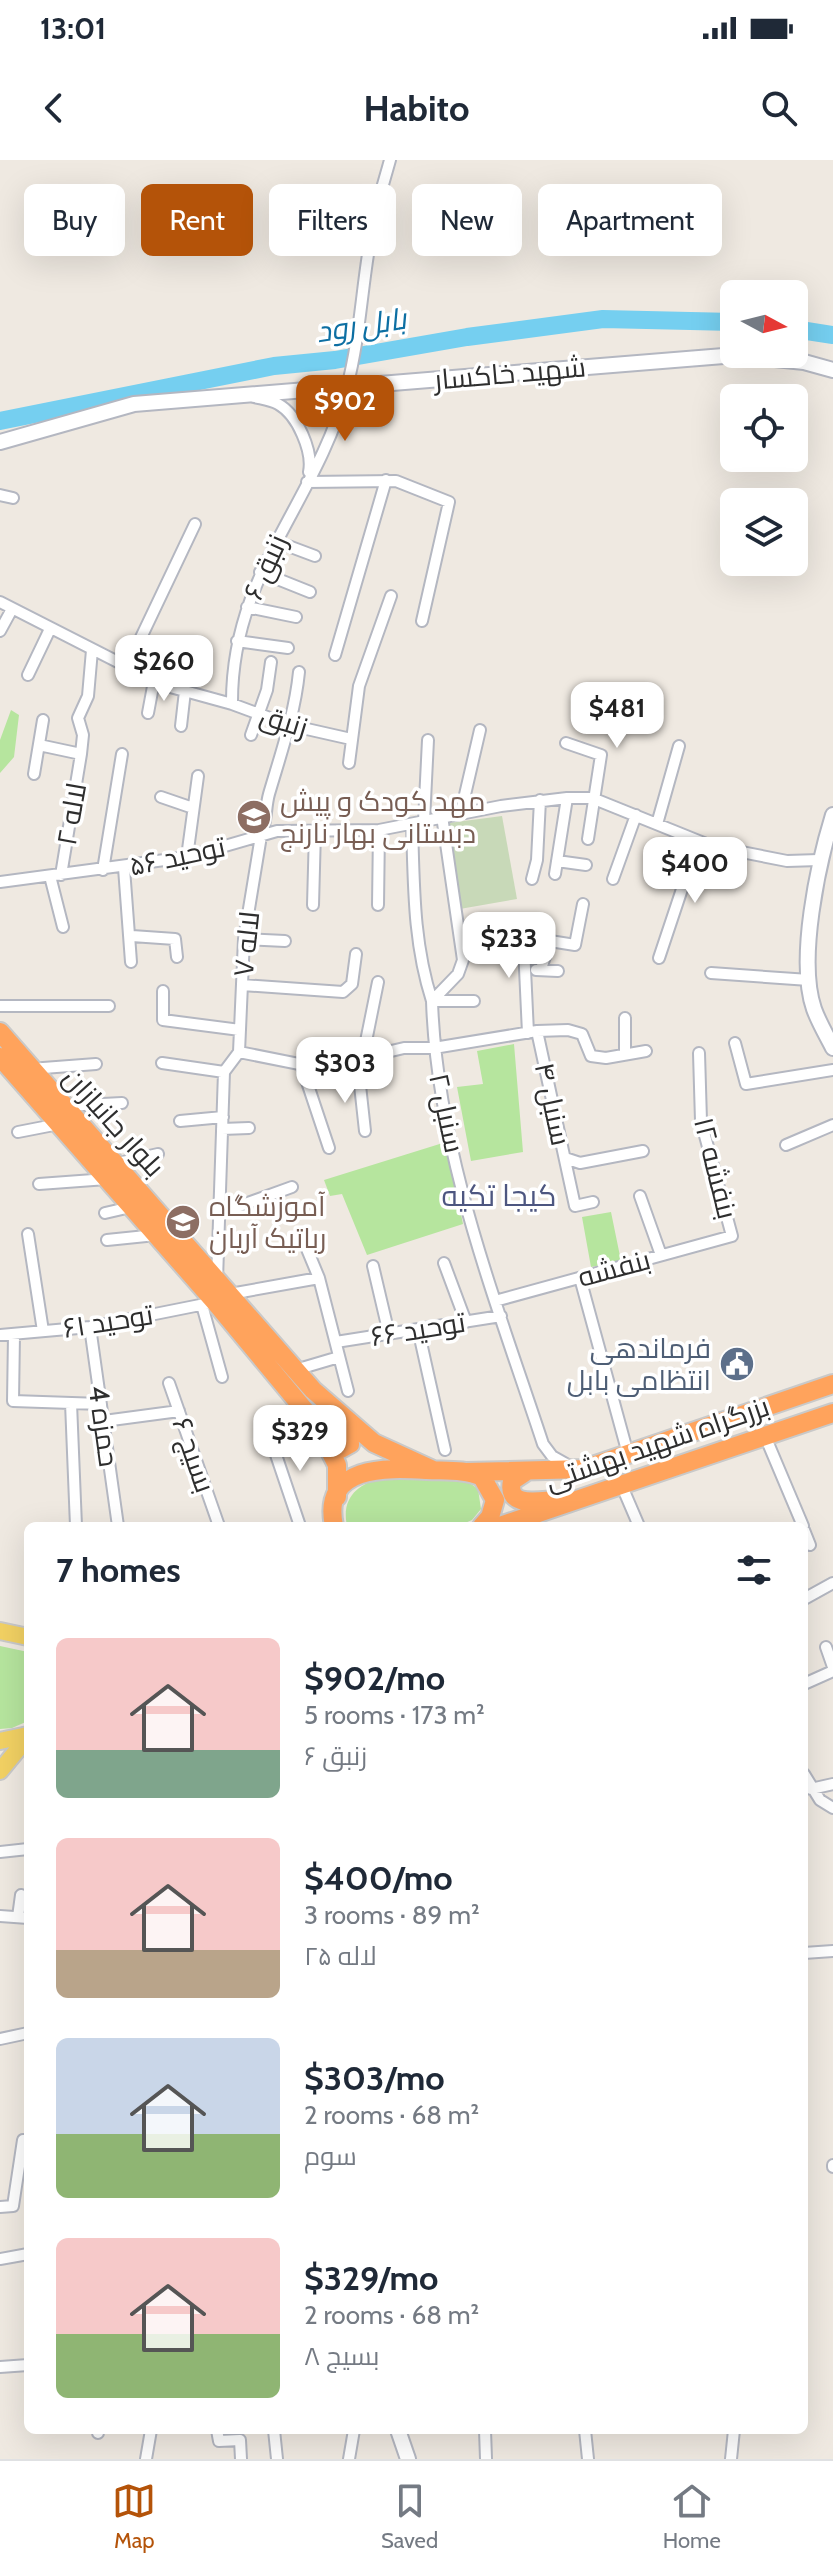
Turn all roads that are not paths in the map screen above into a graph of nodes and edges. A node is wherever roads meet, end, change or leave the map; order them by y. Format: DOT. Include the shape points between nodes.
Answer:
graph roads {
  1 [pos="390,160"];
  2 [pos="833,370"];
  3 [pos="347,384"];
  4 [pos="247,395"];
  5 [pos="0,442"];
  6 [pos="386,480"];
  7 [pos="307,482"];
  8 [pos="0,495"];
  9 [pos="13,498"];
  10 [pos="195,524"];
  11 [pos="275,541"];
  12 [pos="315,556"];
  13 [pos="260,572"];
  14 [pos="310,592"];
  15 [pos="391,596"];
  16 [pos="0,602"];
  17 [pos="247,607"];
  18 [pos="12,609"];
  19 [pos="296,617"];
  20 [pos="422,621"];
  21 [pos="50,629"];
  22 [pos="0,631"];
  23 [pos="237,641"];
  24 [pos="288,648"];
  25 [pos="92,650"];
  26 [pos="335,655"];
  27 [pos="271,662"];
  28 [pos="127,667"];
  29 [pos="299,672"];
  30 [pos="28,675"];
  31 [pos="154,681"];
  32 [pos="185,691"];
  33 [pos="232,704"];
  34 [pos="148,713"];
  35 [pos="259,715"];
  36 [pos="43,720"];
  37 [pos="289,725"];
  38 [pos="181,726"];
  39 [pos="480,730"];
  40 [pos="251,735"];
  41 [pos="351,739"];
  42 [pos="428,740"];
  43 [pos="566,743"];
  44 [pos="39,745"];
  45 [pos="679,746"];
  46 [pos="81,754"];
  47 [pos="122,754"];
  48 [pos="349,763"];
  49 [pos="34,774"];
  50 [pos="198,776"];
  51 [pos="161,797"];
  52 [pos="567,798"];
  53 [pos="592,798"];
  54 [pos="540,800"];
  55 [pos="193,808"];
  56 [pos="461,812"];
  57 [pos="636,815"];
  58 [pos="833,815"];
  59 [pos="442,816"];
  60 [pos="424,821"];
  61 [pos="412,824"];
  62 [pos="657,824"];
  63 [pos="379,830"];
  64 [pos="831,830"];
  65 [pos="315,831"];
  66 [pos="261,836"];
  67 [pos="588,839"];
  68 [pos="698,841"];
  69 [pos="187,857"];
  70 [pos="819,860"];
  71 [pos="557,861"];
  72 [pos="586,865"];
  73 [pos="124,868"];
  74 [pos="103,870"];
  75 [pos="555,874"];
  76 [pos="55,876"];
  77 [pos="532,879"];
  78 [pos="613,879"];
  79 [pos="0,882"];
  80 [pos="583,904"];
  81 [pos="313,905"];
  82 [pos="378,905"];
  83 [pos="523,926"];
  84 [pos="63,927"];
  85 [pos="132,936"];
  86 [pos="244,939"];
  87 [pos="285,941"];
  88 [pos="356,954"];
  89 [pos="177,957"];
  90 [pos="659,958"];
  91 [pos="131,962"];
  92 [pos="541,969"];
  93 [pos="558,971"];
  94 [pos="525,972"];
  95 [pos="711,973"];
  96 [pos="809,980"];
  97 [pos="378,982"];
  98 [pos="242,985"];
  99 [pos="163,991"];
  100 [pos="432,1001"];
  101 [pos="474,1001"];
  102 [pos="0,1006"];
  103 [pos="109,1006"];
  104 [pos="625,1018"];
  105 [pos="240,1030"];
  106 [pos="0,1032"];
  107 [pos="532,1032"];
  108 [pos="827,1040"];
  109 [pos="735,1043"];
  110 [pos="434,1048"];
  111 [pos="646,1051"];
  112 [pos="239,1052"];
  113 [pos="699,1053"];
  114 [pos="625,1054"];
  115 [pos="0,1057"];
  116 [pos="162,1063"];
  117 [pos="96,1064"];
  118 [pos="301,1064"];
  119 [pos="30,1069"];
  120 [pos="833,1070"];
  121 [pos="224,1072"];
  122 [pos="359,1076"];
  123 [pos="122,1103"];
  124 [pos="60,1115"];
  125 [pos="223,1117"];
  126 [pos="180,1121"];
  127 [pos="833,1125"];
  128 [pos="249,1128"];
  129 [pos="222,1129"];
  130 [pos="365,1131"];
  131 [pos="18,1132"];
  132 [pos="786,1145"];
  133 [pos="329,1148"];
  134 [pos="643,1151"];
  135 [pos="158,1154"];
  136 [pos="565,1158"];
  137 [pos="111,1172"];
  138 [pos="39,1184"];
  139 [pos="292,1187"];
  140 [pos="640,1196"];
  141 [pos="593,1202"];
  142 [pos="131,1207"];
  143 [pos="105,1213"];
  144 [pos="220,1213"];
  145 [pos="28,1234"];
  146 [pos="156,1235"];
  147 [pos="732,1236"];
  148 [pos="302,1237"];
  149 [pos="107,1240"];
  150 [pos="661,1255"];
  151 [pos="444,1263"];
  152 [pos="373,1266"];
  153 [pos="319,1278"];
  154 [pos="580,1278"];
  155 [pos="216,1296"];
  156 [pos="495,1301"];
  157 [pos="501,1316"];
  158 [pos="466,1322"];
  159 [pos="90,1327"];
  160 [pos="418,1329"];
  161 [pos="43,1331"];
  162 [pos="389,1334"];
  163 [pos="0,1335"];
  164 [pos="14,1335"];
  165 [pos="336,1342"];
  166 [pos="339,1357"];
  167 [pos="295,1370"];
  168 [pos="222,1377"];
  169 [pos="169,1383"];
  170 [pos="833,1384"];
  171 [pos="348,1391"];
  172 [pos="71,1403"];
  173 [pos="101,1404"];
  174 [pos="179,1411"];
  175 [pos="833,1413"];
  176 [pos="104,1421"];
  177 [pos="346,1421"];
  178 [pos="268,1431"];
  179 [pos="765,1436"];
  180 [pos="330,1445"];
  181 [pos="445,1450"];
  182 [pos="628,1454"];
  183 [pos="584,1469"];
  184 [pos="433,1470"];
  185 [pos="527,1471"];
  186 [pos="466,1472"];
  187 [pos="621,1484"];
  188 [pos="583,1497"];
  189 [pos="334,1510"];
  190 [pos="76,1522"];
  191 [pos="117,1522"];
  192 [pos="218,1522"];
  193 [pos="299,1522"];
  194 [pos="485,1522"];
  195 [pos="511,1522"];
  196 [pos="637,1522"];
  197 [pos="801,1522"];
  198 [pos="808,1540"];
  199 [pos="810,1545"];
  200 [pos="833,1583"];
  201 [pos="808,1597"];
  202 [pos="0,1624"];
  203 [pos="18,1633"];
  204 [pos="826,1647"];
  205 [pos="833,1669"];
  206 [pos="808,1682"];
  207 [pos="24,1737"];
  208 [pos="0,1741"];
  209 [pos="24,1741"];
  210 [pos="0,1771"];
  211 [pos="808,1783"];
  212 [pos="833,1784"];
  213 [pos="811,1789"];
  214 [pos="833,1808"];
  215 [pos="24,1849"];
  216 [pos="0,1852"];
  217 [pos="21,1895"];
  218 [pos="0,1916"];
  219 [pos="23,1918"];
  220 [pos="833,1951"];
  221 [pos="808,1953"];
  222 [pos="24,2034"];
  223 [pos="0,2039"];
  224 [pos="23,2140"];
  225 [pos="0,2207"];
  226 [pos="24,2255"];
  227 [pos="0,2259"];
  228 [pos="24,2365"];
  229 [pos="0,2367"];
  230 [pos="150,2434"];
  231 [pos="218,2434"];
  232 [pos="274,2434"];
  233 [pos="353,2434"];
  234 [pos="399,2434"];
  235 [pos="485,2434"];
  236 [pos="585,2434"];
  237 [pos="734,2434"];
  238 [pos="146,2459"];
  239 [pos="241,2459"];
  240 [pos="277,2459"];
  241 [pos="349,2459"];
  242 [pos="408,2459"];
  243 [pos="486,2459"];
  244 [pos="588,2459"];
  245 [pos="731,2459"];
  1 -- 3 [label="street, زنبق ۶" via="373,226"];
  2 -- 3 [label="main road, شهید خاکسار" via="736,355"];
  3 -- 4 [label="main road, شهید خاکسار"];
  3 -- 7 [label="street, زنبق ۶" via="322,457"];
  4 -- 5 [label="main road, شهید خاکسار" via="123,405"];
  4 -- 7 [label="street" via="277,403 287,412 311,456"];
  6 -- 7 [label="street"];
  6 -- 20 [label="street" via="449,502"];
  6 -- 26 [label="street"];
  7 -- 11 [label="street, زنبق ۶"];
  8 -- 9 [label="street"];
  10 -- 28 [label="street"];
  11 -- 12 [label="street"];
  11 -- 13 [label="street, زنبق ۶"];
  13 -- 14 [label="street"];
  13 -- 17 [label="street, زنبق ۶"];
  15 -- 41 [label="street" via="359,686"];
  16 -- 18 [label="street, زنبق"];
  17 -- 19 [label="street"];
  17 -- 23 [label="street, زنبق ۶"];
  18 -- 21 [label="street, زنبق"];
  18 -- 22 [label="street"];
  21 -- 25 [label="street, زنبق"];
  21 -- 30 [label="street"];
  23 -- 24 [label="street"];
  23 -- 33 [label="street, زنبق ۶"];
  25 -- 28 [label="street, زنبق"];
  25 -- 46 [label="street, لاله ۲" via="88,696 78,718"];
  27 -- 35 [label="street"];
  28 -- 31 [label="street, زنبق"];
  29 -- 37 [label="street, لاله ۷"];
  31 -- 32 [label="street, زنبق"];
  31 -- 34 [label="street"];
  32 -- 33 [label="street, زنبق"];
  32 -- 38 [label="street"];
  33 -- 35 [label="street, زنبق"];
  35 -- 37 [label="street, زنبق"];
  35 -- 40 [label="street"];
  36 -- 44 [label="street"];
  37 -- 41 [label="street, زنبق"];
  37 -- 66 [label="street, لاله ۷"];
  39 -- 56 [label="street"];
  41 -- 48 [label="street"];
  42 -- 60 [label="street"];
  43 -- 53 [label="street" via="601,755"];
  44 -- 46 [label="street"];
  44 -- 49 [label="street"];
  45 -- 62 [label="street"];
  46 -- 76 [label="street, لاله ۲"];
  47 -- 74 [label="street"];
  50 -- 55 [label="street"];
  51 -- 55 [label="street"];
  52 -- 53 [label="street, توحید ۵۶"];
  52 -- 54 [label="street, توحید ۵۶"];
  52 -- 71 [label="street"];
  53 -- 57 [label="street, توحید ۵۶"];
  53 -- 67 [label="street"];
  54 -- 56 [label="street, توحید ۵۶"];
  54 -- 77 [label="street"];
  55 -- 69 [label="street"];
  56 -- 59 [label="street, توحید ۵۶"];
  57 -- 62 [label="street, توحید ۵۶"];
  57 -- 78 [label="street"];
  58 -- 64 [label="main road"];
  59 -- 60 [label="street, توحید ۵۶"];
  59 -- 100 [label="street" via="463,960 458,974"];
  60 -- 61 [label="street, توحید ۵۶"];
  61 -- 63 [label="street, توحید ۵۶"];
  61 -- 100 [label="street, سنبل ۲" via="414,920"];
  62 -- 68 [label="street, توحید ۵۶"];
  63 -- 65 [label="street, توحید ۵۶"];
  63 -- 82 [label="street"];
  64 -- 70 [label="main road"];
  65 -- 66 [label="street, توحید ۵۶"];
  65 -- 81 [label="street"];
  66 -- 69 [label="street, توحید ۵۶"];
  66 -- 86 [label="street, لاله ۷"];
  68 -- 70 [label="street, توحید ۵۶" via="787,861"];
  68 -- 90 [label="street"];
  69 -- 73 [label="street, توحید ۵۶"];
  70 -- 96 [label="main road"];
  71 -- 72 [label="street"];
  71 -- 75 [label="street"];
  73 -- 74 [label="street, توحید ۵۶"];
  73 -- 85 [label="street"];
  74 -- 76 [label="street, توحید ۵۶"];
  76 -- 79 [label="street, توحید ۵۶"];
  76 -- 84 [label="street"];
  80 -- 92 [label="street" via="575,945 550,941"];
  83 -- 94 [label="street, سنبل ۴"];
  85 -- 89 [label="street" via="175,939"];
  85 -- 91 [label="street"];
  86 -- 87 [label="street"];
  86 -- 98 [label="street, لاله ۷"];
  88 -- 98 [label="street" via="352,984 343,992"];
  92 -- 93 [label="street"];
  92 -- 94 [label="street"];
  94 -- 107 [label="street, سنبل ۴"];
  95 -- 96 [label="street"];
  96 -- 108 [label="main road"];
  97 -- 122 [label="street"];
  98 -- 105 [label="street, لاله ۷"];
  99 -- 105 [label="street" via="163,1020"];
  100 -- 101 [label="street"];
  100 -- 110 [label="street, سنبل ۲"];
  102 -- 103 [label="street"];
  104 -- 114 [label="street"];
  105 -- 112 [label="street, لاله ۷"];
  106 -- 119 [label="highway, بلوار جانبازان"];
  107 -- 110 [label="street"];
  107 -- 114 [label="street" via="568,1030 582,1034 591,1056"];
  107 -- 136 [label="street, سنبل ۴"];
  109 -- 120 [label="street" via="746,1084"];
  110 -- 122 [label="street" via="387,1052"];
  110 -- 156 [label="street, سنبل ۲" via="462,1184"];
  111 -- 114 [label="street"];
  112 -- 118 [label="street"];
  112 -- 121 [label="street"];
  113 -- 147 [label="street, بنفشه ۱۲" via="701,1121"];
  115 -- 124 [label="highway, بلوار جانبازان"];
  116 -- 121 [label="street"];
  117 -- 119 [label="street"];
  118 -- 122 [label="street"];
  118 -- 133 [label="street"];
  119 -- 124 [label="highway, بلوار جانبازان"];
  121 -- 125 [label="street"];
  122 -- 130 [label="street"];
  123 -- 124 [label="street"];
  124 -- 131 [label="street"];
  124 -- 137 [label="highway, بلوار جانبازان"];
  125 -- 126 [label="street"];
  125 -- 129 [label="street"];
  127 -- 132 [label="street"];
  128 -- 129 [label="street"];
  129 -- 144 [label="street"];
  134 -- 136 [label="street" via="580,1163"];
  135 -- 137 [label="street"];
  136 -- 141 [label="street, سنبل ۴" via="575,1206"];
  137 -- 138 [label="street"];
  137 -- 142 [label="highway, بلوار جانبازان"];
  137 -- 155 [label="highway, بلوار جانبازان"];
  139 -- 144 [label="street"];
  140 -- 150 [label="street"];
  142 -- 143 [label="street"];
  142 -- 146 [label="highway, بلوار جانبازان"];
  144 -- 155 [label="street"];
  145 -- 161 [label="street"];
  146 -- 149 [label="street"];
  146 -- 155 [label="highway, بلوار جانبازان"];
  147 -- 150 [label="street, بنفشه"];
  148 -- 153 [label="street"];
  150 -- 154 [label="street, بنفشه"];
  151 -- 158 [label="street"];
  152 -- 162 [label="street"];
  153 -- 155 [label="street"];
  153 -- 165 [label="street"];
  154 -- 156 [label="street, بنفشه"];
  154 -- 182 [label="street"];
  155 -- 159 [label="street, توحید ۶۱"];
  155 -- 167 [label="highway, بلوار جانبازان"];
  155 -- 168 [label="street"];
  155 -- 180 [label="highway, بلوار جانبازان"];
  156 -- 157 [label="street, سنبل ۲"];
  157 -- 158 [label="street, توحید ۶۶"];
  157 -- 183 [label="street, سنبل ۲" via="543,1444 557,1460"];
  158 -- 160 [label="street, توحید ۶۶"];
  159 -- 161 [label="street, توحید ۶۱"];
  159 -- 173 [label="street, حمزه 4"];
  160 -- 162 [label="street, توحید ۶۶"];
  160 -- 181 [label="street"];
  161 -- 164 [label="street, توحید ۶۱"];
  162 -- 165 [label="street, توحید ۶۶"];
  163 -- 164 [label="street, توحید ۶۱"];
  164 -- 172 [label="street" via="13,1401"];
  165 -- 166 [label="street"];
  166 -- 167 [label="street"];
  166 -- 171 [label="street"];
  167 -- 177 [label="highway, بلوار جانبازان"];
  169 -- 174 [label="street, بسیج ۶"];
  170 -- 182 [label="highway, بزرگراه شهید بهشتی"];
  172 -- 173 [label="street"];
  172 -- 190 [label="street"];
  173 -- 176 [label="street, حمزه 4"];
  174 -- 176 [label="street"];
  174 -- 192 [label="street, بسیج ۶"];
  175 -- 179 [label="highway, بزرگراه شهید بهشتی"];
  176 -- 191 [label="street, حمزه 4"];
  177 -- 180 [label="highway" via="350,1444 341,1449"];
  177 -- 184 [label="highway, بلوار جانبازان" via="374,1443"];
  178 -- 193 [label="street"];
  179 -- 187 [label="highway, بزرگراه شهید بهشتی"];
  179 -- 197 [label="street"];
  180 -- 189 [label="highway, بلوار جانبازان" via="339,1471"];
  182 -- 183 [label="highway, بزرگراه شهید بهشتی"];
  183 -- 185 [label="highway, بزرگراه شهید بهشتی"];
  184 -- 186 [label="highway, بزرگراه شهید بهشتی"];
  184 -- 189 [label="highway, بزرگراه شهید بهشتی" via="362,1472 343,1486"];
  185 -- 186 [label="highway, بزرگراه شهید بهشتی"];
  185 -- 188 [label="highway" via="511,1485 518,1500"];
  186 -- 194 [label="highway" via="482,1477 493,1491 494,1509"];
  187 -- 188 [label="highway, بزرگراه شهید بهشتی"];
  187 -- 196 [label="street"];
  188 -- 195 [label="highway, بزرگراه شهید بهشتی"];
  198 -- 199 [label="street"];
  200 -- 201 [label="street"];
  202 -- 203 [label="main road"];
  204 -- 205 [label="street"];
  205 -- 206 [label="street"];
  207 -- 208 [label="main road"];
  209 -- 210 [label="main road"];
  211 -- 213 [label="street"];
  212 -- 213 [label="street"];
  213 -- 214 [label="street"];
  215 -- 216 [label="street"];
  217 -- 219 [label="street"];
  218 -- 219 [label="street"];
  220 -- 221 [label="street"];
  222 -- 223 [label="street"];
  224 -- 225 [label="street" via="13,2206"];
  226 -- 227 [label="street"];
  228 -- 229 [label="street"];
  230 -- 238 [label="street"];
  231 -- 239 [label="street" via="219,2441 240,2440"];
  232 -- 240 [label="street"];
  233 -- 241 [label="street"];
  234 -- 242 [label="main road"];
  235 -- 243 [label="street"];
  236 -- 244 [label="street"];
  237 -- 245 [label="street"];
}
